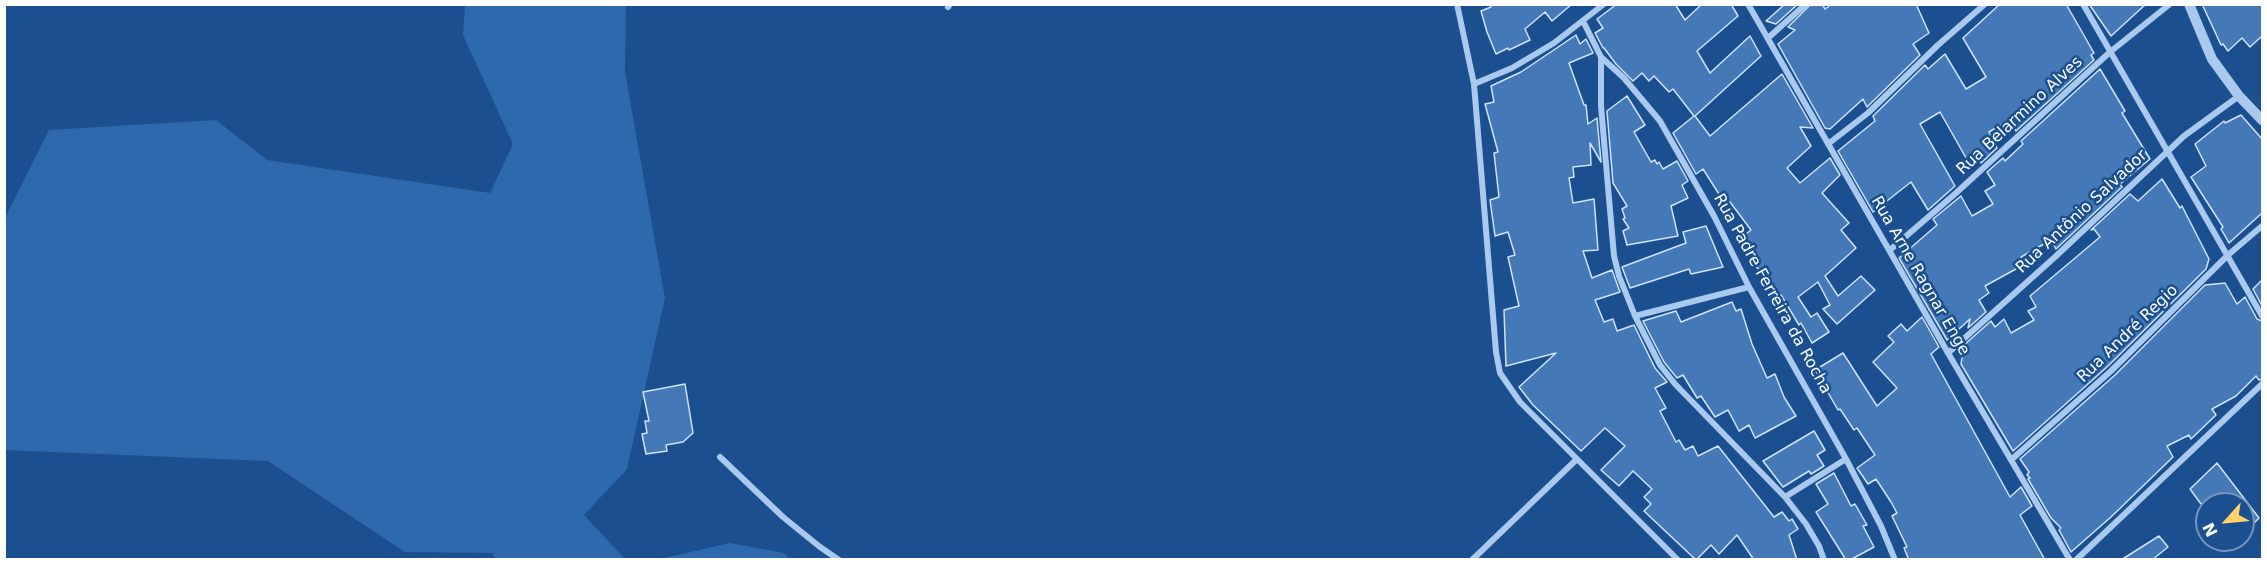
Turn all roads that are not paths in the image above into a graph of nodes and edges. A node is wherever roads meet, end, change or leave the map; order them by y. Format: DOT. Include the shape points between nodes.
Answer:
graph roads {
  1 [pos="1457,4"];
  2 [pos="1604,4"];
  3 [pos="1748,4"];
  4 [pos="1806,4"];
  5 [pos="1985,4"];
  6 [pos="2083,4"];
  7 [pos="2170,4"];
  8 [pos="2189,4"];
  9 [pos="1583,21"];
  10 [pos="1768,38"];
  11 [pos="2110,52"];
  12 [pos="1601,57"];
  13 [pos="1474,84"];
  14 [pos="2239,96"];
  15 [pos="2262,120"];
  16 [pos="1828,144"];
  17 [pos="2167,151"];
  18 [pos="2262,226"];
  19 [pos="1890,250"];
  20 [pos="2228,255"];
  21 [pos="1749,287"];
  22 [pos="1635,316"];
  23 [pos="2262,316"];
  24 [pos="1948,353"];
  25 [pos="2262,384"];
  26 [pos="720,457"];
  27 [pos="1577,459"];
  28 [pos="1846,459"];
  29 [pos="2011,460"];
  30 [pos="1785,497"];
  31 [pos="839,560"];
  32 [pos="1472,560"];
  33 [pos="1678,560"];
  34 [pos="1824,560"];
  35 [pos="1895,560"];
  36 [pos="2070,560"];
  37 [pos="2076,560"];
  1 -- 13 [label="street"];
  2 -- 9 [label="street"];
  3 -- 10 [label="street, Rua Arne Ragnar Enge"];
  4 -- 10 [label="street"];
  5 -- 16 [label="street"];
  6 -- 11 [label="street"];
  7 -- 11 [label="street, Rua Belarmino Alves"];
  8 -- 14 [label="street" via="2212,59"];
  9 -- 12 [label="street, Rua Padre Ferreira da Rocha"];
  9 -- 13 [label="street" via="1512,68"];
  10 -- 16 [label="street, Rua Arne Ragnar Enge"];
  11 -- 17 [label="street"];
  11 -- 19 [label="street, Rua Belarmino Alves"];
  12 -- 21 [label="street, Rua Padre Ferreira da Rocha" via="1660,121"];
  12 -- 22 [label="street, Rua Padre Ferreira da Rocha" via="1600,106 1614,256"];
  13 -- 27 [label="street" via="1500,373 1520,402"];
  14 -- 15 [label="street"];
  14 -- 17 [label="street, Rua Antônio Salvador"];
  16 -- 19 [label="street, Rua Arne Ragnar Enge"];
  17 -- 20 [label="street"];
  17 -- 24 [label="street, Rua Antônio Salvador"];
  18 -- 20 [label="street, Rua André Regio"];
  19 -- 24 [label="street, Rua Arne Ragnar Enge"];
  20 -- 23 [label="street"];
  20 -- 29 [label="street, Rua André Regio" via="2111,371"];
  21 -- 22 [label="street"];
  21 -- 28 [label="street, Rua Padre Ferreira da Rocha"];
  22 -- 30 [label="street, Rua Padre Ferreira da Rocha" via="1660,365 1675,384"];
  24 -- 29 [label="street, Rua Arne Ragnar Enge"];
  25 -- 37 [label="street"];
  26 -- 31 [label="street" via="783,517"];
  27 -- 32 [label="street"];
  27 -- 33 [label="street"];
  28 -- 30 [label="street"];
  28 -- 35 [label="street, Rua Padre Ferreira da Rocha"];
  29 -- 36 [label="street, Rua Arne Ragnar Enge"];
  30 -- 34 [label="street, Rua Padre Ferreira da Rocha" via="1806,524"];
}
